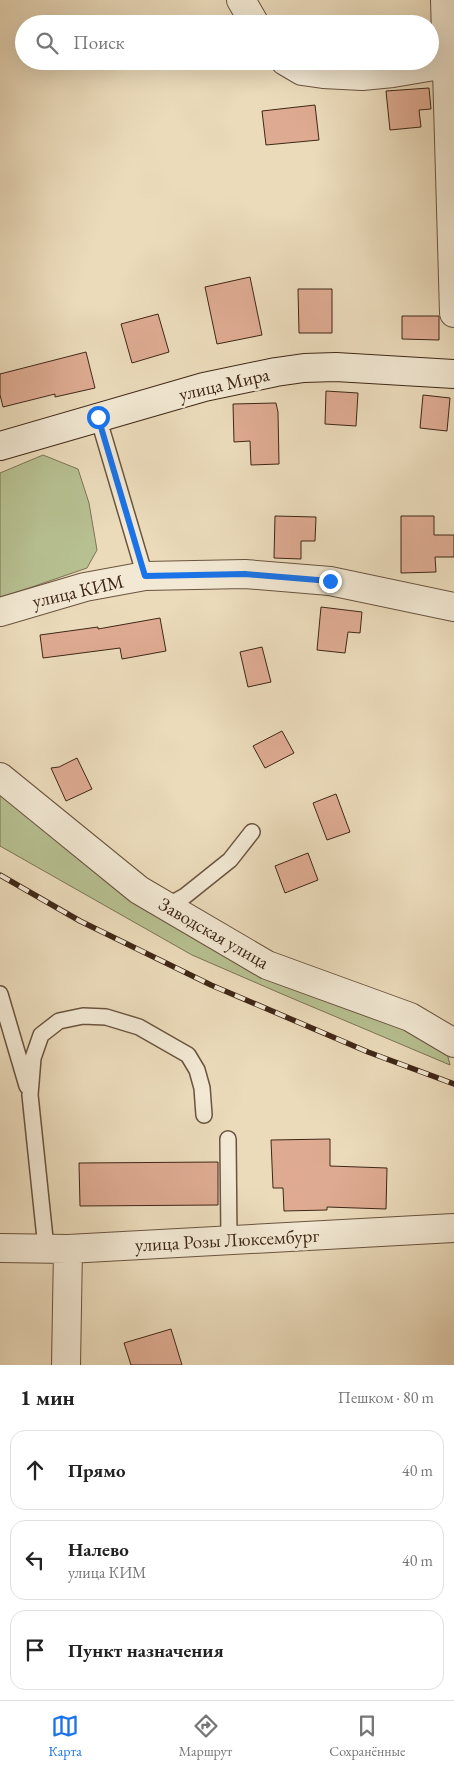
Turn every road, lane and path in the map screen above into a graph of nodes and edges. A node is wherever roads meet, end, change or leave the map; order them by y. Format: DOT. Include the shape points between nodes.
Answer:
graph roads {
  1 [pos="241,0"];
  2 [pos="446,0"];
  3 [pos="250,15"];
  4 [pos="446,64"];
  5 [pos="439,65"];
  6 [pos="302,70"];
  7 [pos="411,70"];
  8 [pos="454,313"];
  9 [pos="454,374"];
  10 [pos="98,417"];
  11 [pos="0,446"];
  12 [pos="145,576"];
  13 [pos="454,607"];
  14 [pos="0,612"];
  15 [pos="0,777"];
  16 [pos="252,832"];
  17 [pos="167,906"];
  18 [pos="0,994"];
  19 [pos="454,1043"];
  20 [pos="30,1095"];
  21 [pos="204,1115"];
  22 [pos="228,1139"];
  23 [pos="454,1228"];
  24 [pos="228,1240"];
  25 [pos="0,1248"];
  26 [pos="57,1249"];
  27 [pos="66,1365"];
  1 -- 3 [label="street"];
  2 -- 4 [label="street"];
  4 -- 5 [label="street"];
  4 -- 8 [label="street"];
  6 -- 7 [label="street" via="362,76"];
  9 -- 10 [label="street, улица Мира" via="304,368 204,387"];
  10 -- 11 [label="street, улица Мира"];
  10 -- 12 [label="lane"];
  12 -- 13 [label="street, улица КИМ" via="245,574 330,581"];
  12 -- 14 [label="street, улица КИМ" via="85,587"];
  15 -- 17 [label="street, Заводская улица" via="139,890"];
  16 -- 17 [label="lane" via="230,860 185,896"];
  17 -- 19 [label="street, Заводская улица" via="267,965 410,1017"];
  18 -- 20 [label="lane"];
  20 -- 21 [label="lane" via="33,1058 40,1035 59,1022 83,1016 106,1017 139,1027 188,1055 202,1088"];
  20 -- 26 [label="lane"];
  22 -- 24 [label="lane"];
  23 -- 24 [label="street, улица Розы Люксембург"];
  24 -- 26 [label="street, улица Розы Люксембург"];
  25 -- 26 [label="street, улица Розы Люксембург"];
  26 -- 27 [label="street"];
}
